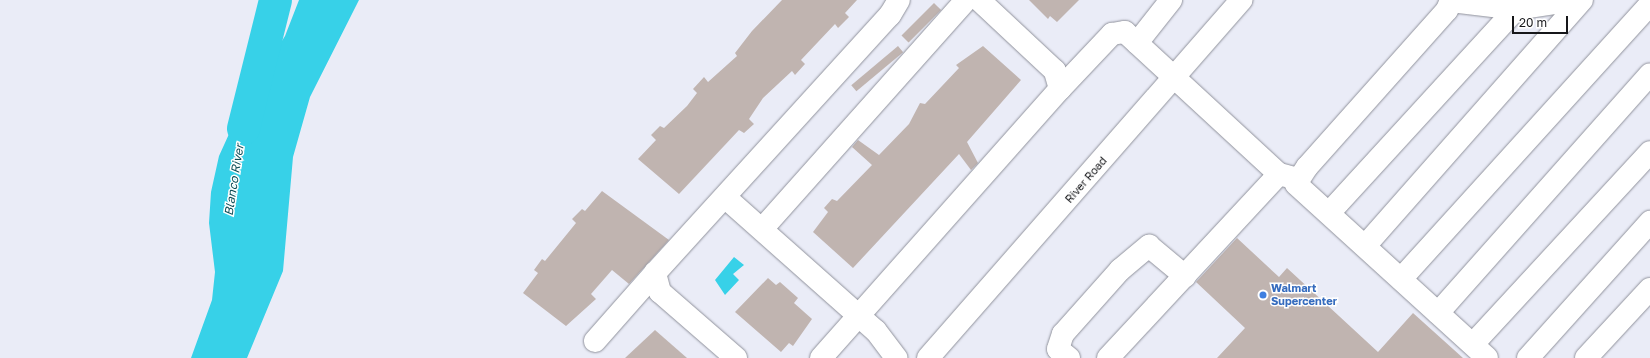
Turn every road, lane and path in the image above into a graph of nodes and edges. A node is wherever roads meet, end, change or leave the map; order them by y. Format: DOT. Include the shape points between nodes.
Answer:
graph roads {
  1 [pos="899,0"];
  2 [pos="966,0"];
  3 [pos="979,0"];
  4 [pos="1171,0"];
  5 [pos="1241,0"];
  6 [pos="1451,0"];
  7 [pos="1574,0"];
  8 [pos="1582,0"];
  9 [pos="1650,4"];
  10 [pos="1516,9"];
  11 [pos="1137,43"];
  12 [pos="1650,74"];
  13 [pos="1176,78"];
  14 [pos="1060,89"];
  15 [pos="1650,152"];
  16 [pos="1289,176"];
  17 [pos="726,198"];
  18 [pos="1329,213"];
  19 [pos="1650,222"];
  20 [pos="763,228"];
  21 [pos="1365,246"];
  22 [pos="655,273"];
  23 [pos="1185,276"];
  24 [pos="1401,279"];
  25 [pos="1650,289"];
  26 [pos="1438,313"];
  27 [pos="858,314"];
  28 [pos="595,341"];
  29 [pos="1480,351"];
  30 [pos="736,358"];
  31 [pos="821,358"];
  32 [pos="896,358"];
  33 [pos="928,358"];
  34 [pos="1069,358"];
  35 [pos="1108,358"];
  36 [pos="1528,358"];
  37 [pos="1586,358"];
  1 -- 17 [label="street"];
  2 -- 20 [label="street"];
  3 -- 14 [label="street" via="1055,71"];
  4 -- 11 [label="street"];
  5 -- 13 [label="street, River Road"];
  6 -- 10 [label="street"];
  6 -- 16 [label="street" via="1448,10"];
  7 -- 10 [label="street"];
  8 -- 21 [label="street"];
  9 -- 24 [label="street"];
  10 -- 18 [label="street"];
  11 -- 13 [label="street"];
  11 -- 14 [label="street" via="1125,32 1112,34"];
  12 -- 26 [label="street"];
  13 -- 16 [label="street"];
  13 -- 33 [label="street, River Road"];
  14 -- 27 [label="street"];
  15 -- 29 [label="street"];
  16 -- 18 [label="street"];
  16 -- 23 [label="street"];
  17 -- 20 [label="street"];
  17 -- 22 [label="street" via="693,228"];
  18 -- 21 [label="street"];
  19 -- 36 [label="street"];
  20 -- 27 [label="street"];
  21 -- 24 [label="street"];
  22 -- 28 [label="street"];
  22 -- 30 [label="street" via="660,292"];
  23 -- 34 [label="street" via="1149,246 1120,270 1063,334 1058,349"];
  23 -- 35 [label="street"];
  24 -- 26 [label="street"];
  25 -- 37 [label="street"];
  26 -- 29 [label="street"];
  27 -- 31 [label="street"];
  27 -- 32 [label="street"];
}
